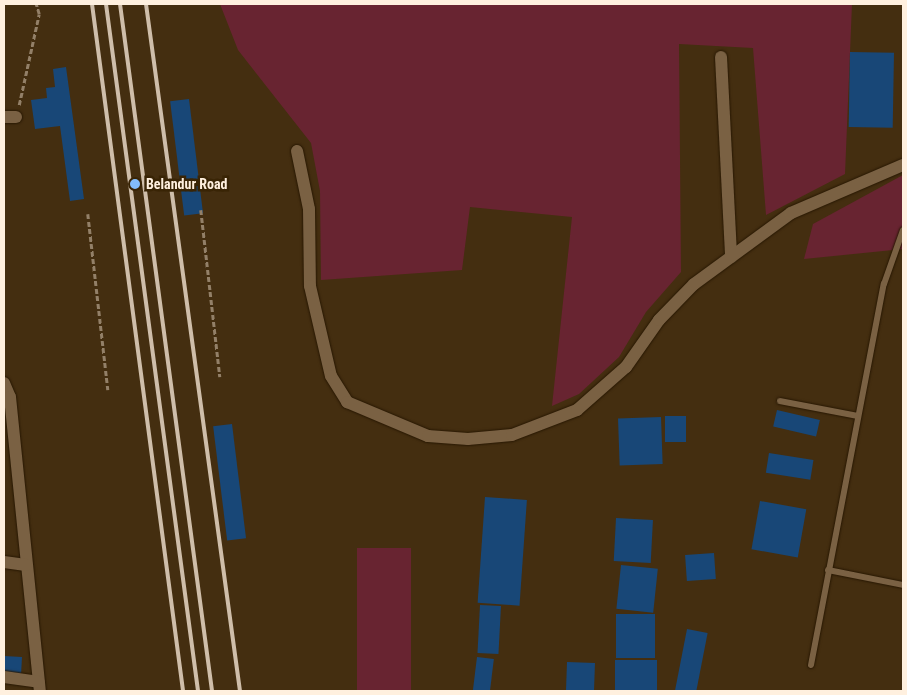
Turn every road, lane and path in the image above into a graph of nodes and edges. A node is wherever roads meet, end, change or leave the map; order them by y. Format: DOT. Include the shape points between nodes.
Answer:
graph roads {
  1 [pos="36,4"];
  2 [pos="721,57"];
  3 [pos="10,117"];
  4 [pos="297,151"];
  5 [pos="903,164"];
  6 [pos="201,210"];
  7 [pos="88,214"];
  8 [pos="903,230"];
  9 [pos="731,257"];
  10 [pos="220,377"];
  11 [pos="4,383"];
  12 [pos="108,390"];
  13 [pos="780,401"];
  14 [pos="857,418"];
  15 [pos="4,562"];
  16 [pos="26,565"];
  17 [pos="828,570"];
  18 [pos="903,585"];
  19 [pos="811,665"];
  20 [pos="4,677"];
  21 [pos="40,687"];
  1 -- 3 [label="path" via="39,14"];
  2 -- 9 [label="street"];
  4 -- 9 [label="street" via="309,209 310,286 332,376 348,402 428,436 468,439 512,435 577,410 626,367 659,320 694,284"];
  5 -- 9 [label="street" via="791,213"];
  6 -- 10 [label="path"];
  7 -- 12 [label="path"];
  8 -- 14 [label="lane" via="884,284"];
  11 -- 16 [label="street" via="10,397"];
  13 -- 14 [label="lane"];
  14 -- 17 [label="lane"];
  15 -- 16 [label="street"];
  16 -- 21 [label="street"];
  17 -- 18 [label="lane"];
  17 -- 19 [label="lane"];
  20 -- 21 [label="street"];
}
